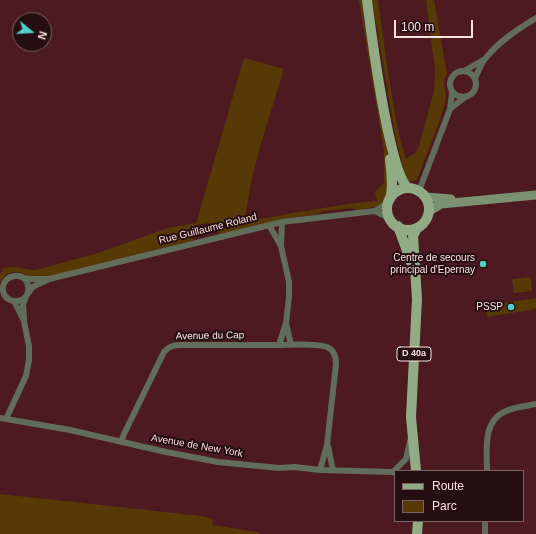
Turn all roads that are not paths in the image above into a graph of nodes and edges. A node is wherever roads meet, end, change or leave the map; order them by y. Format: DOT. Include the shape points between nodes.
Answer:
graph roads {
  1 [pos="367,0"];
  2 [pos="536,18"];
  3 [pos="485,59"];
  4 [pos="464,71"];
  5 [pos="475,78"];
  6 [pos="452,93"];
  7 [pos="464,98"];
  8 [pos="450,109"];
  9 [pos="389,139"];
  10 [pos="408,188"];
  11 [pos="422,194"];
  12 [pos="536,195"];
  13 [pos="389,200"];
  14 [pos="464,201"];
  15 [pos="375,211"];
  16 [pos="429,211"];
  17 [pos="282,222"];
  18 [pos="395,223"];
  19 [pos="269,225"];
  20 [pos="417,228"];
  21 [pos="280,246"];
  22 [pos="415,274"];
  23 [pos="23,278"];
  24 [pos="49,279"];
  25 [pos="27,294"];
  26 [pos="14,301"];
  27 [pos="24,321"];
  28 [pos="286,323"];
  29 [pos="279,345"];
  30 [pos="291,345"];
  31 [pos="536,404"];
  32 [pos="3,419"];
  33 [pos="412,434"];
  34 [pos="121,442"];
  35 [pos="327,445"];
  36 [pos="320,470"];
  37 [pos="333,470"];
  38 [pos="396,470"];
  39 [pos="416,470"];
  40 [pos="487,470"];
  41 [pos="394,472"];
  42 [pos="418,522"];
  43 [pos="485,522"];
  44 [pos="417,534"];
  45 [pos="485,534"];
  1 -- 9 [label="main road"];
  2 -- 3 [label="street" via="498,45"];
  3 -- 4 [label="street"];
  3 -- 5 [label="street"];
  4 -- 5 [label="street"];
  4 -- 6 [label="street" via="456,73 450,80"];
  5 -- 7 [label="street" via="475,91"];
  6 -- 7 [label="street"];
  6 -- 8 [label="street"];
  7 -- 8 [label="street"];
  8 -- 11 [label="street"];
  9 -- 10 [label="main road" via="399,173"];
  9 -- 13 [label="main road" via="392,181"];
  10 -- 11 [label="main road"];
  10 -- 13 [label="main road" via="399,190"];
  11 -- 14 [label="street"];
  11 -- 16 [label="main road" via="428,202"];
  12 -- 14 [label="street"];
  13 -- 15 [label="street"];
  13 -- 18 [label="main road" via="388,209"];
  14 -- 16 [label="street" via="441,204"];
  15 -- 17 [label="street, Rue Guillaume Roland"];
  15 -- 18 [label="street"];
  16 -- 20 [label="main road"];
  17 -- 19 [label="street, Rue Guillaume Roland"];
  17 -- 21 [label="street"];
  18 -- 20 [label="main road" via="405,229"];
  18 -- 22 [label="main road, D 40a" via="403,236"];
  19 -- 21 [label="street"];
  19 -- 24 [label="street, Rue Guillaume Roland"];
  20 -- 22 [label="main road, D 40a" via="413,236"];
  21 -- 28 [label="street" via="288,282"];
  22 -- 33 [label="main road, D 40a" via="417,299 411,399"];
  23 -- 24 [label="street, Rue Guillaume Roland"];
  23 -- 25 [label="street" via="27,283"];
  23 -- 26 [label="street" via="10,276 3,285 5,296"];
  24 -- 25 [label="street, Rue Guillaume Roland"];
  25 -- 26 [label="street" via="22,299"];
  25 -- 27 [label="street" via="23,305"];
  26 -- 27 [label="street"];
  27 -- 32 [label="street" via="29,346 26,376"];
  28 -- 29 [label="street"];
  28 -- 30 [label="street"];
  29 -- 30 [label="street, Avenue du Cap"];
  29 -- 34 [label="street, Avenue du Cap" via="182,345 168,348"];
  30 -- 35 [label="street, Avenue du Cap" via="325,347 332,351 336,358"];
  31 -- 40 [label="street" via="506,410 492,422 488,430"];
  32 -- 34 [label="street, Avenue de New York" via="70,430"];
  33 -- 38 [label="street" via="406,460"];
  33 -- 39 [label="main road, D 40a"];
  34 -- 36 [label="street, Avenue de New York" via="223,463"];
  35 -- 36 [label="street"];
  35 -- 37 [label="street"];
  36 -- 37 [label="street, Avenue de New York"];
  37 -- 41 [label="street, Avenue de New York"];
  42 -- 44 [label="main road"];
  43 -- 45 [label="street"];
}
